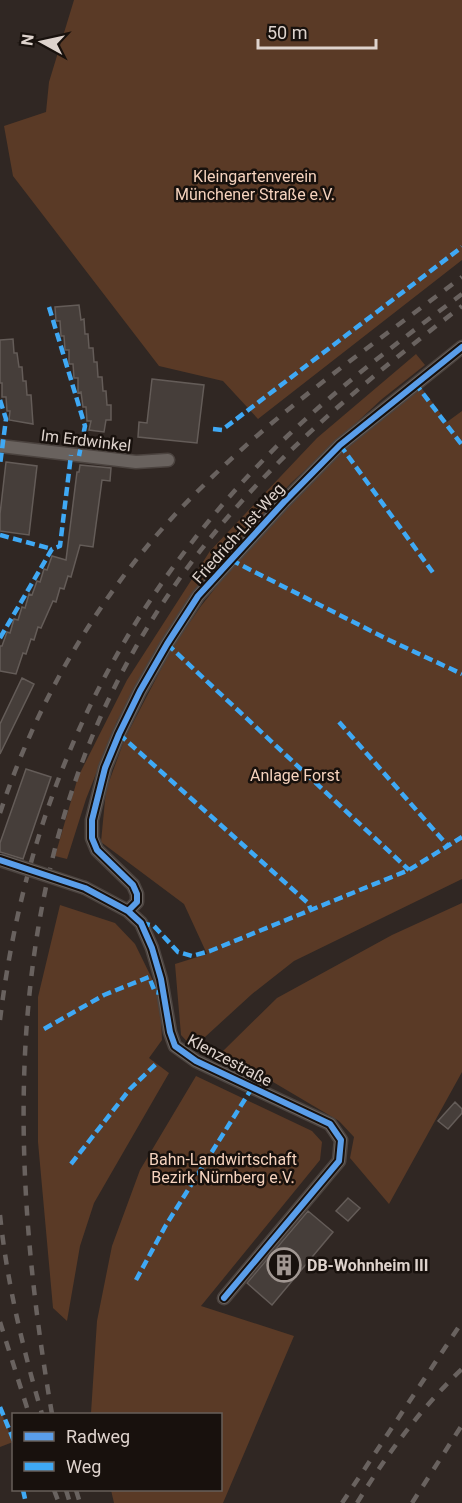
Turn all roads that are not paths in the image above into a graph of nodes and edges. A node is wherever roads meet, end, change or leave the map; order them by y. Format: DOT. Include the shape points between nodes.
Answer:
graph roads {
  1 [pos="462,347"];
  2 [pos="0,446"];
  3 [pos="168,460"];
  4 [pos="0,860"];
  5 [pos="128,911"];
  6 [pos="224,1298"];
  1 -- 5 [label="street, Friedrich-List-Weg" via="340,445 284,502 198,596 140,691 105,768 92,820 97,850 137,894"];
  2 -- 3 [label="street, Im Erdwinkel" via="136,462"];
  4 -- 5 [label="street, Klenzestraße, bridge" via="85,888"];
  5 -- 6 [label="street, Klenzestraße" via="141,923 152,948 175,1046 196,1061 330,1124 341,1140 339,1161"];
}
